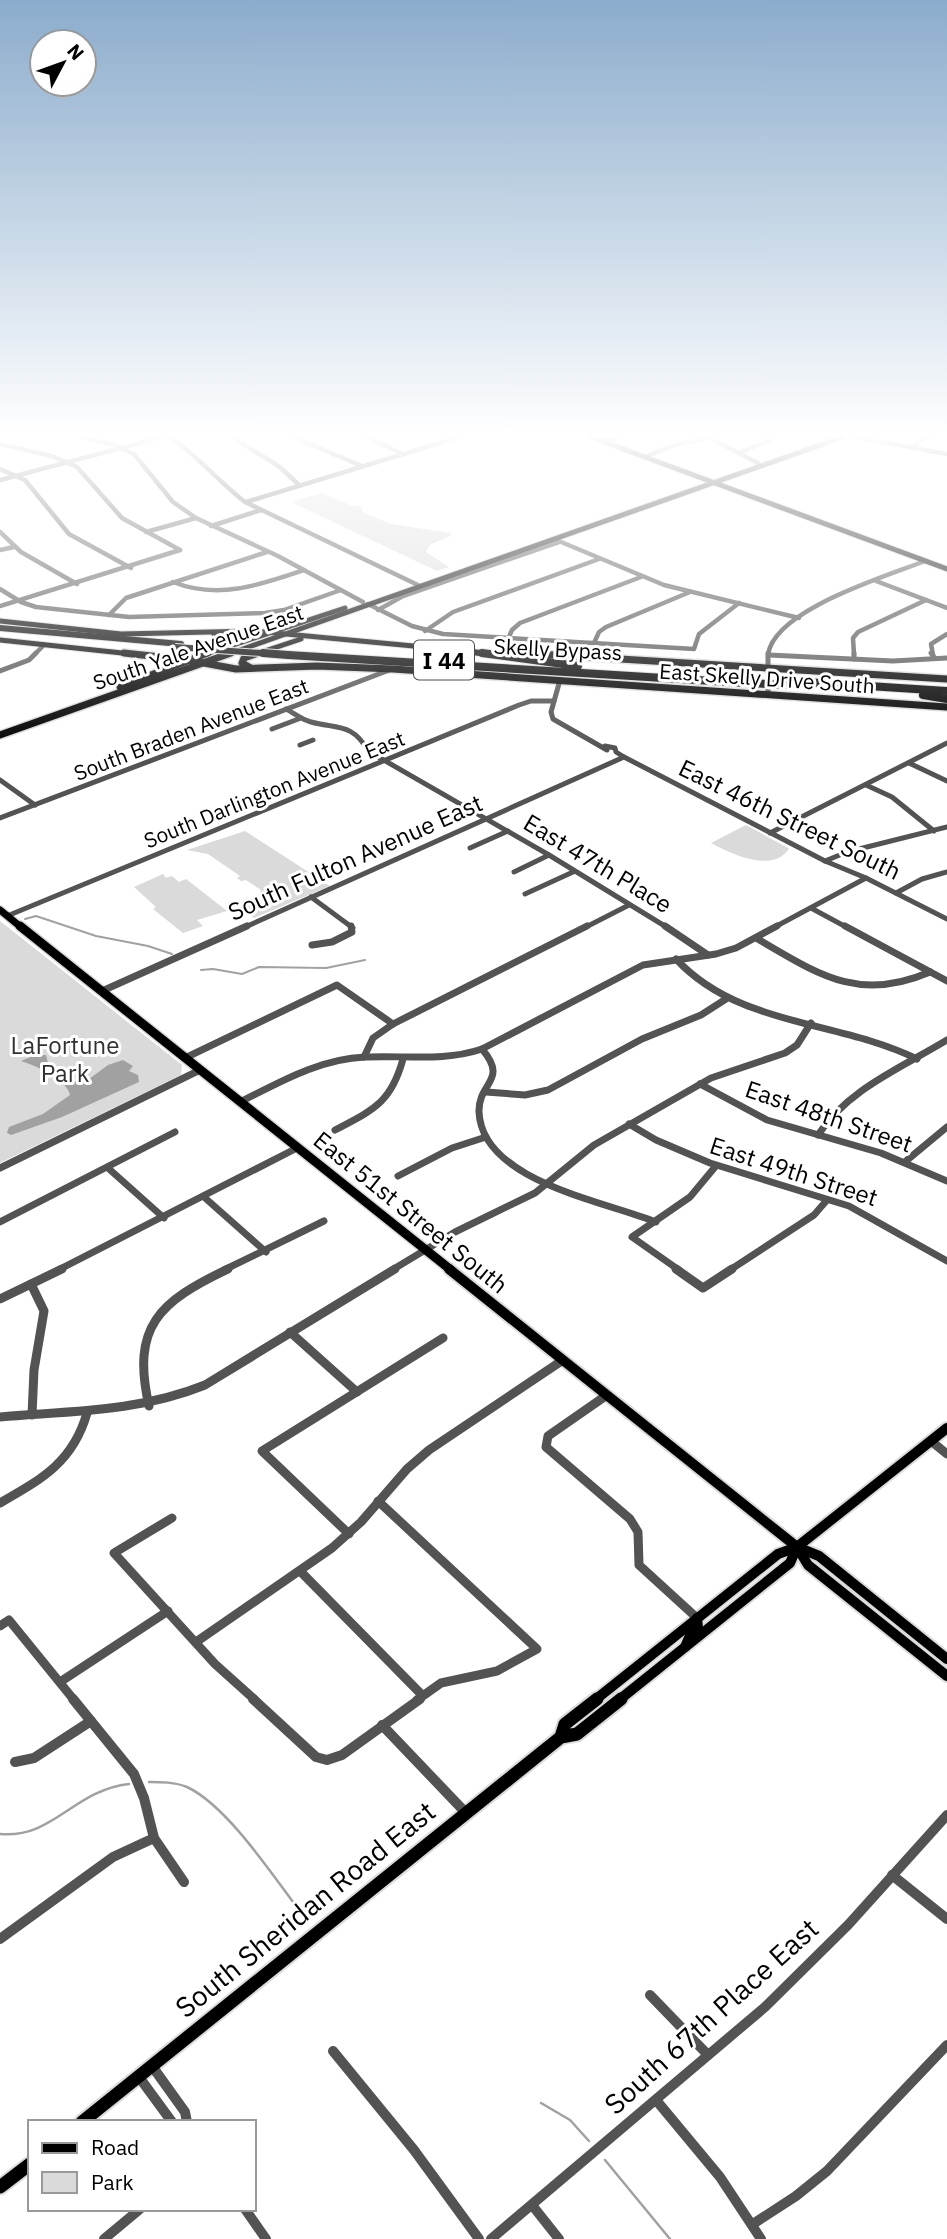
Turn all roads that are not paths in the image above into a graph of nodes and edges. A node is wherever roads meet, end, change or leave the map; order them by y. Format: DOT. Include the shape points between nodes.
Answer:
graph roads {
  1 [pos="9,541"];
  2 [pos="83,541"];
  3 [pos="164,541"];
  4 [pos="246,541"];
  5 [pos="328,541"];
  6 [pos="547,541"];
  7 [pos="548,541"];
  8 [pos="561,541"];
  9 [pos="868,541"];
  10 [pos="14,547"];
  11 [pos="0,550"];
  12 [pos="268,551"];
  13 [pos="599,558"];
  14 [pos="923,562"];
  15 [pos="131,568"];
  16 [pos="304,570"];
  17 [pos="947,571"];
  18 [pos="642,576"];
  19 [pos="876,581"];
  20 [pos="173,582"];
  21 [pos="78,584"];
  22 [pos="417,584"];
  23 [pos="0,589"];
  24 [pos="341,590"];
  25 [pos="690,592"];
  26 [pos="18,600"];
  27 [pos="926,600"];
  28 [pos="365,603"];
  29 [pos="739,603"];
  30 [pos="0,606"];
  31 [pos="947,608"];
  32 [pos="378,610"];
  33 [pos="109,615"];
  34 [pos="799,618"];
  35 [pos="0,621"];
  36 [pos="312,626"];
  37 [pos="0,630"];
  38 [pos="425,631"];
  39 [pos="208,632"];
  40 [pos="269,633"];
  41 [pos="947,634"];
  42 [pos="288,635"];
  43 [pos="310,638"];
  44 [pos="319,639"];
  45 [pos="508,639"];
  46 [pos="0,640"];
  47 [pos="594,643"];
  48 [pos="44,645"];
  49 [pos="450,649"];
  50 [pos="291,653"];
  51 [pos="769,655"];
  52 [pos="153,657"];
  53 [pos="934,657"];
  54 [pos="947,658"];
  55 [pos="854,659"];
  56 [pos="188,660"];
  57 [pos="205,664"];
  58 [pos="252,669"];
  59 [pos="393,669"];
  60 [pos="594,669"];
  61 [pos="769,669"];
  62 [pos="161,670"];
  63 [pos="0,671"];
  64 [pos="427,671"];
  65 [pos="555,671"];
  66 [pos="947,679"];
  67 [pos="559,680"];
  68 [pos="746,680"];
  69 [pos="120,690"];
  70 [pos="909,690"];
  71 [pos="947,693"];
  72 [pos="768,695"];
  73 [pos="554,701"];
  74 [pos="947,707"];
  75 [pos="286,709"];
  76 [pos="301,718"];
  77 [pos="272,729"];
  78 [pos="0,732"];
  79 [pos="313,740"];
  80 [pos="947,743"];
  81 [pos="300,745"];
  82 [pos="624,757"];
  83 [pos="385,760"];
  84 [pos="909,763"];
  85 [pos="0,780"];
  86 [pos="947,781"];
  87 [pos="866,785"];
  88 [pos="35,805"];
  89 [pos="0,818"];
  90 [pos="487,819"];
  91 [pos="947,827"];
  92 [pos="508,831"];
  93 [pos="934,831"];
  94 [pos="770,833"];
  95 [pos="470,848"];
  96 [pos="549,855"];
  97 [pos="825,861"];
  98 [pos="514,872"];
  99 [pos="573,872"];
  100 [pos="947,873"];
  101 [pos="866,878"];
  102 [pos="896,893"];
  103 [pos="525,894"];
  104 [pos="311,897"];
  105 [pos="629,905"];
  106 [pos="811,908"];
  107 [pos="4,913"];
  108 [pos="947,919"];
  109 [pos="756,938"];
  110 [pos="312,945"];
  111 [pos="708,956"];
  112 [pos="676,959"];
  113 [pos="930,972"];
  114 [pos="947,981"];
  115 [pos="102,991"];
  116 [pos="726,999"];
  117 [pos="811,1023"];
  118 [pos="393,1024"];
  119 [pos="947,1040"];
  120 [pos="482,1049"];
  121 [pos="364,1057"];
  122 [pos="185,1058"];
  123 [pos="403,1059"];
  124 [pos="917,1059"];
  125 [pos="200,1070"];
  126 [pos="700,1084"];
  127 [pos="486,1092"];
  128 [pos="240,1102"];
  129 [pos="629,1124"];
  130 [pos="947,1127"];
  131 [pos="335,1130"];
  132 [pos="175,1132"];
  133 [pos="818,1135"];
  134 [pos="485,1137"];
  135 [pos="298,1148"];
  136 [pos="906,1161"];
  137 [pos="715,1167"];
  138 [pos="0,1168"];
  139 [pos="108,1168"];
  140 [pos="398,1177"];
  141 [pos="947,1181"];
  142 [pos="547,1185"];
  143 [pos="204,1198"];
  144 [pos="827,1200"];
  145 [pos="164,1218"];
  146 [pos="324,1221"];
  147 [pos="0,1222"];
  148 [pos="656,1222"];
  149 [pos="425,1250"];
  150 [pos="265,1252"];
  151 [pos="945,1260"];
  152 [pos="31,1284"];
  153 [pos="0,1299"];
  154 [pos="289,1332"];
  155 [pos="443,1338"];
  156 [pos="563,1360"];
  157 [pos="357,1392"];
  158 [pos="607,1395"];
  159 [pos="149,1406"];
  160 [pos="87,1413"];
  161 [pos="32,1415"];
  162 [pos="0,1417"];
  163 [pos="947,1428"];
  164 [pos="930,1441"];
  165 [pos="947,1454"];
  166 [pos="378,1501"];
  167 [pos="0,1503"];
  168 [pos="172,1518"];
  169 [pos="349,1534"];
  170 [pos="797,1547"];
  171 [pos="302,1572"];
  172 [pos="168,1611"];
  173 [pos="698,1618"];
  174 [pos="0,1626"];
  175 [pos="196,1642"];
  176 [pos="684,1648"];
  177 [pos="947,1659"];
  178 [pos="947,1676"];
  179 [pos="60,1682"];
  180 [pos="422,1695"];
  181 [pos="91,1721"];
  182 [pos="382,1725"];
  183 [pos="561,1737"];
  184 [pos="15,1762"];
  185 [pos="466,1813"];
  186 [pos="947,1815"];
  187 [pos="153,1838"];
  188 [pos="892,1875"];
  189 [pos="184,1882"];
  190 [pos="947,1919"];
  191 [pos="0,1939"];
  192 [pos="650,1995"];
  193 [pos="947,2045"];
  194 [pos="333,2051"];
  195 [pos="708,2055"];
  196 [pos="152,2066"];
  197 [pos="139,2077"];
  198 [pos="656,2100"];
  199 [pos="85,2120"];
  200 [pos="171,2120"];
  201 [pos="187,2120"];
  202 [pos="28,2166"];
  203 [pos="0,2187"];
  204 [pos="532,2204"];
  205 [pos="138,2211"];
  206 [pos="246,2211"];
  207 [pos="753,2224"];
  208 [pos="104,2239"];
  209 [pos="266,2239"];
  210 [pos="479,2239"];
  211 [pos="492,2239"];
  212 [pos="559,2239"];
  213 [pos="761,2239"];
  1 -- 10 [label="street"];
  2 -- 15 [label="street"];
  3 -- 15 [label="street" via="180,550"];
  4 -- 12 [label="street"];
  5 -- 22 [label="street"];
  6 -- 22 [label="main road, South Yale Avenue East"];
  7 -- 32 [label="street, South Yale Avenue East" via="403,596"];
  8 -- 13 [label="street"];
  9 -- 14 [label="main road"];
  10 -- 11 [label="street"];
  10 -- 21 [label="street"];
  12 -- 16 [label="street"];
  12 -- 20 [label="street"];
  13 -- 18 [label="street"];
  13 -- 38 [label="street" via="453,612"];
  14 -- 17 [label="main road"];
  14 -- 19 [label="street"];
  15 -- 21 [label="street"];
  16 -- 20 [label="street" via="243,589 190,590"];
  16 -- 24 [label="street"];
  18 -- 25 [label="street"];
  18 -- 45 [label="street" via="525,621 514,627"];
  19 -- 27 [label="street"];
  19 -- 34 [label="street"];
  20 -- 33 [label="street" via="122,600"];
  21 -- 26 [label="street"];
  22 -- 28 [label="main road, South Yale Avenue East"];
  23 -- 26 [label="street"];
  24 -- 28 [label="street"];
  24 -- 33 [label="street" via="273,612"];
  25 -- 29 [label="street"];
  25 -- 47 [label="street" via="606,627"];
  26 -- 30 [label="street"];
  26 -- 33 [label="street" via="44,608"];
  27 -- 31 [label="street"];
  27 -- 55 [label="street" via="858,632 853,638"];
  28 -- 32 [label="street"];
  28 -- 36 [label="main road, South Yale Avenue East"];
  28 -- 40 [label="main road, South Yale Avenue East"];
  29 -- 34 [label="street"];
  29 -- 47 [label="street" via="699,634 694,649"];
  32 -- 38 [label="street"];
  34 -- 51 [label="street" via="772,639"];
  35 -- 39 [label="main road, East Skelly Drive South" via="121,634"];
  36 -- 42 [label="main road, South Yale Avenue East"];
  36 -- 44 [label="main road" via="311,632"];
  37 -- 50 [label="highway, Skelly Bypass / I 44, bridge"];
  38 -- 45 [label="street"];
  39 -- 40 [label="main road, East Skelly Drive South"];
  39 -- 52 [label="main road" via="221,641 183,656"];
  40 -- 42 [label="main road, East Skelly Drive South"];
  40 -- 56 [label="main road, South Yale Avenue East"];
  41 -- 53 [label="street" via="931,644"];
  42 -- 43 [label="main road, East Skelly Drive South"];
  42 -- 57 [label="main road, South Yale Avenue East"];
  43 -- 44 [label="main road, East Skelly Drive South"];
  43 -- 58 [label="main road" via="242,659"];
  44 -- 49 [label="main road, East Skelly Drive South"];
  45 -- 47 [label="street"];
  46 -- 48 [label="main road, East Skelly Drive South"];
  48 -- 52 [label="main road, East Skelly Drive South"];
  48 -- 63 [label="street" via="29,660"];
  49 -- 60 [label="highway"];
  49 -- 61 [label="main road, East Skelly Drive South"];
  50 -- 60 [label="highway, Skelly Bypass / I 44"];
  50 -- 65 [label="highway, Skelly Bypass / I 44"];
  51 -- 55 [label="street"];
  51 -- 61 [label="street"];
  52 -- 56 [label="main road, East Skelly Drive South"];
  52 -- 62 [label="main road" via="162,663"];
  53 -- 54 [label="street"];
  53 -- 55 [label="street"];
  56 -- 57 [label="main road, East Skelly Drive South"];
  56 -- 62 [label="main road, South Yale Avenue East"];
  57 -- 58 [label="main road, East Skelly Drive South"];
  57 -- 69 [label="main road, South Yale Avenue East"];
  58 -- 59 [label="main road, East Skelly Drive South"];
  59 -- 64 [label="main road, East Skelly Drive South"];
  59 -- 75 [label="street, South Braden Avenue East"];
  60 -- 68 [label="highway, Skelly Bypass / I 44"];
  61 -- 66 [label="main road, East Skelly Drive South"];
  61 -- 72 [label="street"];
  62 -- 69 [label="main road, South Yale Avenue East"];
  64 -- 65 [label="highway"];
  64 -- 67 [label="main road, East Skelly Drive South"];
  65 -- 68 [label="highway, Skelly Bypass / I 44"];
  67 -- 72 [label="main road, East Skelly Drive South"];
  67 -- 73 [label="street"];
  68 -- 70 [label="highway, Skelly Bypass / I 44, bridge"];
  69 -- 78 [label="main road, South Yale Avenue East"];
  70 -- 71 [label="highway"];
  70 -- 71 [label="highway"];
  72 -- 74 [label="main road, East Skelly Drive South"];
  73 -- 82 [label="street, East 46th Street South" via="551,714 555,721"];
  73 -- 83 [label="street, South Darlington Avenue East" via="526,703"];
  75 -- 76 [label="street, East 47th Place"];
  75 -- 88 [label="street, South Braden Avenue East"];
  76 -- 77 [label="street"];
  76 -- 83 [label="street, East 47th Place" via="341,726"];
  79 -- 81 [label="street"];
  80 -- 84 [label="street"];
  82 -- 90 [label="street, South Fulton Avenue East"];
  82 -- 94 [label="street, East 46th Street South"];
  83 -- 90 [label="street, East 47th Place"];
  83 -- 107 [label="street, South Darlington Avenue East"];
  84 -- 86 [label="street"];
  84 -- 87 [label="street"];
  85 -- 88 [label="street"];
  87 -- 93 [label="street" via="892,797"];
  87 -- 94 [label="street"];
  88 -- 89 [label="street, South Braden Avenue East"];
  90 -- 92 [label="street, East 47th Place"];
  90 -- 104 [label="street, South Fulton Avenue East"];
  91 -- 93 [label="street"];
  92 -- 95 [label="street"];
  92 -- 96 [label="street, East 47th Place"];
  93 -- 97 [label="street"];
  94 -- 97 [label="street, East 46th Street South"];
  96 -- 98 [label="street"];
  96 -- 99 [label="street, East 47th Place"];
  97 -- 101 [label="street, East 46th Street South"];
  99 -- 103 [label="street"];
  99 -- 105 [label="street, East 47th Place"];
  100 -- 102 [label="street" via="922,879"];
  101 -- 102 [label="street, East 46th Street South"];
  101 -- 106 [label="street"];
  102 -- 108 [label="street, East 46th Street South"];
  104 -- 110 [label="street" via="353,928 342,938"];
  104 -- 115 [label="street, South Fulton Avenue East"];
  105 -- 111 [label="street, East 47th Place"];
  105 -- 118 [label="street"];
  106 -- 109 [label="street"];
  106 -- 113 [label="street"];
  107 -- 115 [label="main road, East 51st Street South"];
  109 -- 111 [label="street"];
  109 -- 113 [label="street" via="817,972 852,985 891,987"];
  111 -- 112 [label="street"];
  112 -- 116 [label="street" via="700,984"];
  112 -- 120 [label="street" via="643,965"];
  113 -- 114 [label="street"];
  115 -- 122 [label="main road, East 51st Street South"];
  116 -- 117 [label="street"];
  116 -- 127 [label="street" via="548,1090 525,1096"];
  117 -- 124 [label="street" via="875,1041"];
  117 -- 126 [label="street" via="797,1045 785,1053"];
  118 -- 121 [label="street" via="373,1038"];
  118 -- 122 [label="street" via="337,985"];
  119 -- 124 [label="street"];
  120 -- 123 [label="street" via="450,1058"];
  120 -- 127 [label="street" via="495,1069"];
  121 -- 123 [label="street"];
  121 -- 128 [label="street" via="312,1067"];
  122 -- 125 [label="main road, East 51st Street South"];
  123 -- 131 [label="street" via="389,1098"];
  124 -- 133 [label="street" via="841,1104 825,1119"];
  125 -- 128 [label="main road, East 51st Street South"];
  125 -- 138 [label="street"];
  126 -- 129 [label="street"];
  126 -- 133 [label="street, East 48th Street" via="751,1113"];
  127 -- 134 [label="street" via="479,1112"];
  128 -- 135 [label="main road, East 51st Street South"];
  129 -- 137 [label="street, East 49th Street" via="669,1148"];
  129 -- 142 [label="street"];
  130 -- 136 [label="street"];
  132 -- 139 [label="street"];
  133 -- 136 [label="street, East 48th Street"];
  134 -- 140 [label="street" via="452,1148"];
  134 -- 142 [label="street" via="508,1161"];
  135 -- 143 [label="street"];
  135 -- 149 [label="main road, East 51st Street South"];
  136 -- 141 [label="street, East 48th Street"];
  137 -- 144 [label="street, East 49th Street"];
  137 -- 148 [label="street" via="700,1189"];
  139 -- 145 [label="street"];
  139 -- 147 [label="street"];
  142 -- 148 [label="street"];
  142 -- 149 [label="street"];
  143 -- 145 [label="street"];
  143 -- 150 [label="street"];
  144 -- 148 [label="street" via="814,1215 703,1288 632,1237"];
  144 -- 151 [label="street, East 49th Street" via="889,1224"];
  145 -- 152 [label="street"];
  146 -- 150 [label="street"];
  149 -- 154 [label="street"];
  149 -- 156 [label="main road, East 51st Street South"];
  150 -- 159 [label="street" via="190,1288 156,1319 141,1355"];
  152 -- 153 [label="street"];
  152 -- 161 [label="street" via="44,1311"];
  154 -- 157 [label="street"];
  154 -- 159 [label="street" via="205,1385"];
  155 -- 157 [label="street"];
  156 -- 158 [label="main road, East 51st Street South"];
  156 -- 166 [label="street" via="429,1450"];
  157 -- 169 [label="street" via="262,1451"];
  158 -- 170 [label="main road, East 51st Street South"];
  158 -- 173 [label="street" via="544,1442 631,1520 638,1532 639,1566"];
  159 -- 160 [label="street"];
  160 -- 161 [label="street"];
  160 -- 167 [label="street" via="81,1436 67,1458"];
  161 -- 162 [label="street"];
  163 -- 164 [label="main road, South Sheridan Road East"];
  164 -- 165 [label="street"];
  164 -- 170 [label="main road, South Sheridan Road East"];
  166 -- 169 [label="street"];
  166 -- 180 [label="street" via="537,1649 506,1668 449,1680"];
  168 -- 172 [label="street" via="114,1553"];
  169 -- 171 [label="street"];
  170 -- 173 [label="main road, South Sheridan Road East" via="778,1554"];
  170 -- 176 [label="main road, South Sheridan Road East" via="790,1563"];
  170 -- 177 [label="main road, East 51st Street South" via="819,1556"];
  170 -- 178 [label="main road, East 51st Street South" via="808,1565"];
  171 -- 175 [label="street"];
  171 -- 180 [label="street"];
  172 -- 175 [label="street"];
  172 -- 179 [label="street"];
  173 -- 176 [label="main road" via="698,1628"];
  173 -- 183 [label="main road, South Sheridan Road East" via="565,1724"];
  174 -- 179 [label="street" via="9,1620"];
  175 -- 182 [label="street" via="320,1759 337,1758"];
  176 -- 183 [label="main road, South Sheridan Road East" via="577,1734"];
  179 -- 181 [label="street"];
  180 -- 182 [label="street"];
  181 -- 184 [label="street" via="34,1758"];
  181 -- 187 [label="street" via="138,1782"];
  182 -- 185 [label="street"];
  183 -- 185 [label="main road, South Sheridan Road East"];
  185 -- 196 [label="main road, South Sheridan Road East"];
  186 -- 188 [label="street, South 67th Place East"];
  187 -- 189 [label="street"];
  187 -- 191 [label="street" via="103,1864"];
  188 -- 190 [label="street"];
  188 -- 195 [label="street, South 67th Place East" via="818,1958"];
  192 -- 195 [label="street"];
  193 -- 207 [label="street" via="827,2171"];
  194 -- 210 [label="street"];
  195 -- 198 [label="street, South 67th Place East"];
  196 -- 197 [label="main road, South Sheridan Road East"];
  196 -- 201 [label="street"];
  197 -- 199 [label="main road, South Sheridan Road East"];
  197 -- 200 [label="street"];
  198 -- 204 [label="street, South 67th Place East"];
  198 -- 207 [label="street"];
  202 -- 203 [label="main road"];
  204 -- 211 [label="street, South 67th Place East"];
  204 -- 212 [label="street"];
  205 -- 208 [label="street"];
  206 -- 209 [label="street"];
  207 -- 213 [label="street"];
}
